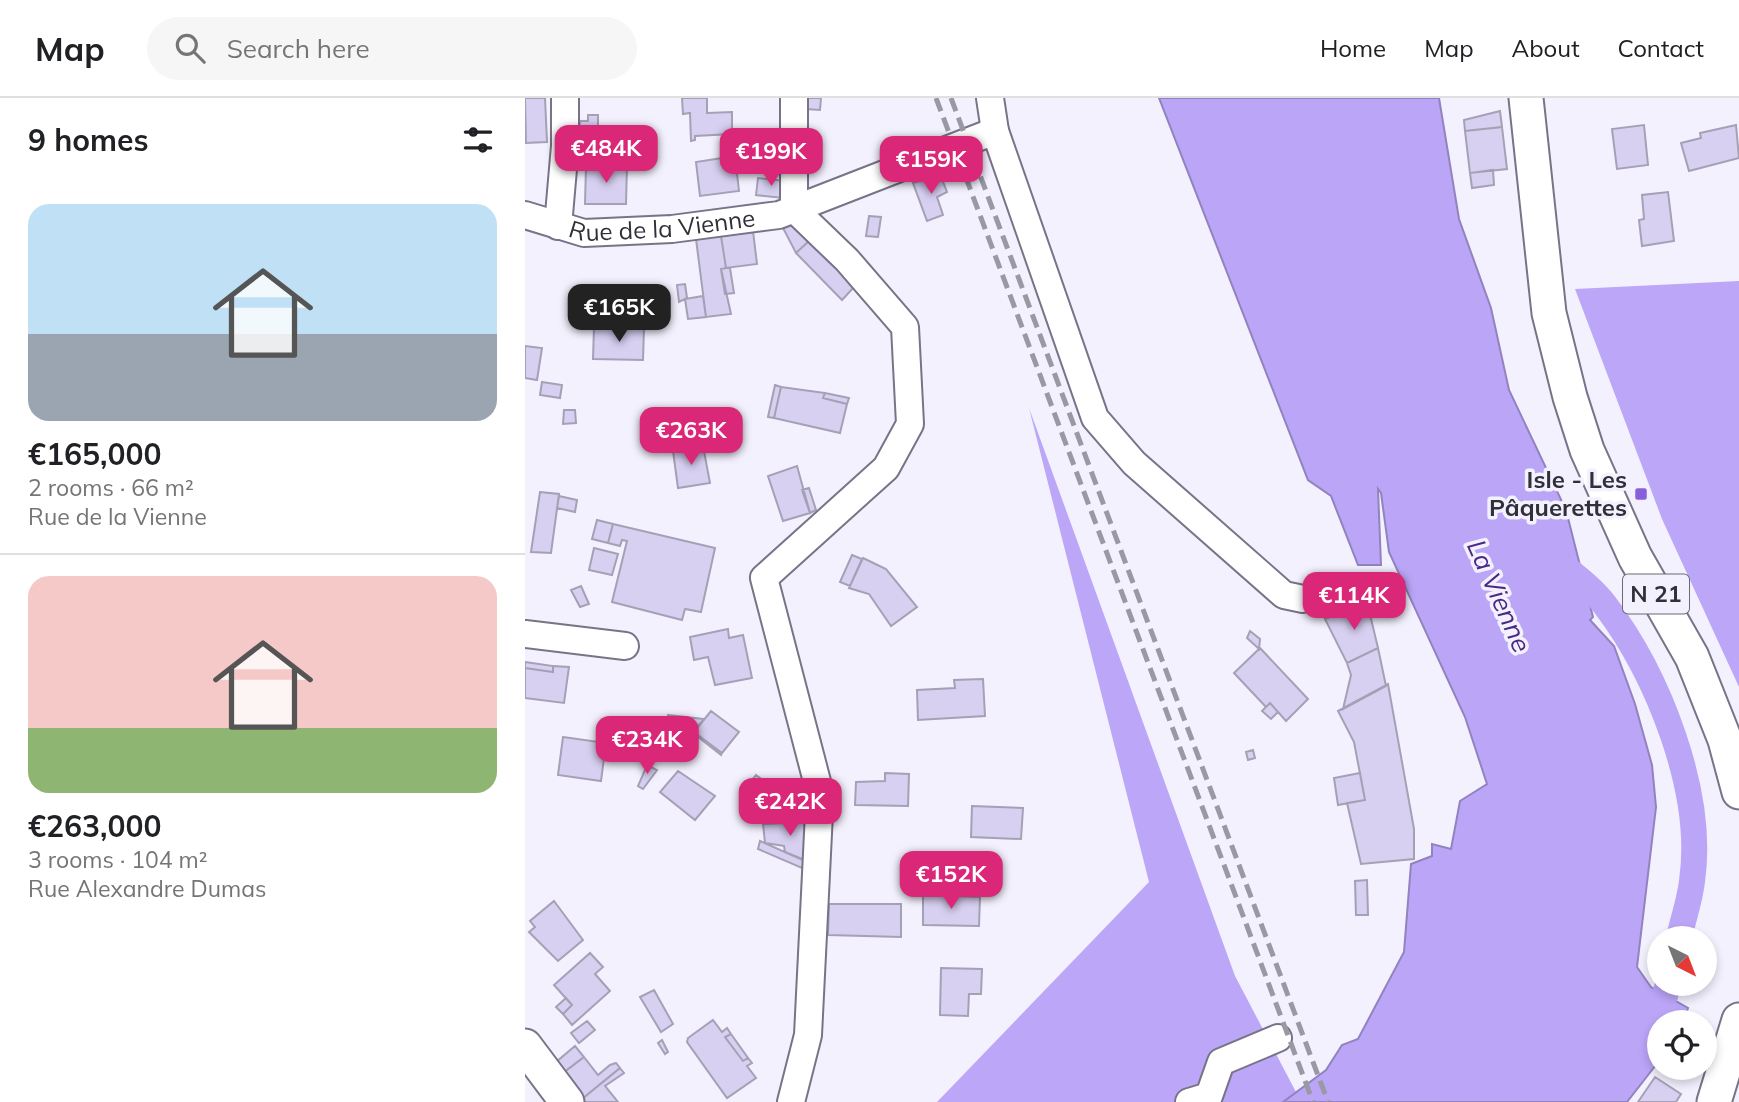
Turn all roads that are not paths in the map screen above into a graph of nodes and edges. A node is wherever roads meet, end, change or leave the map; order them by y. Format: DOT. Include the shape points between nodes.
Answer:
graph roads {
  1 [pos="565,98"];
  2 [pos="794,98"];
  3 [pos="989,98"];
  4 [pos="1526,98"];
  5 [pos="995,131"];
  6 [pos="794,209"];
  7 [pos="525,215"];
  8 [pos="558,226"];
  9 [pos="1303,599"];
  10 [pos="525,634"];
  11 [pos="625,646"];
  12 [pos="1739,792"];
  13 [pos="1739,1020"];
  14 [pos="1278,1038"];
  15 [pos="525,1046"];
  16 [pos="567,1102"];
  17 [pos="791,1102"];
  18 [pos="1189,1102"];
  19 [pos="1714,1102"];
  1 -- 8 [label="street"];
  2 -- 6 [label="street"];
  3 -- 5 [label="street"];
  4 -- 12 [label="main road, N 21" via="1549,313 1570,397 1587,450 1635,557 1692,657 1725,740"];
  5 -- 6 [label="street, Rue de la Vienne"];
  5 -- 9 [label="street" via="1095,418 1134,463 1284,595"];
  6 -- 8 [label="street, Rue de la Vienne" via="672,229 584,233"];
  6 -- 17 [label="street" via="847,260 905,327 910,424 886,468 764,578 820,793 808,1035"];
  7 -- 8 [label="street, Rue de la Vienne"];
  10 -- 11 [label="street"];
  13 -- 19 [label="main road"];
  14 -- 18 [label="street" via="1221,1062 1209,1096"];
  15 -- 16 [label="main road"];
}
